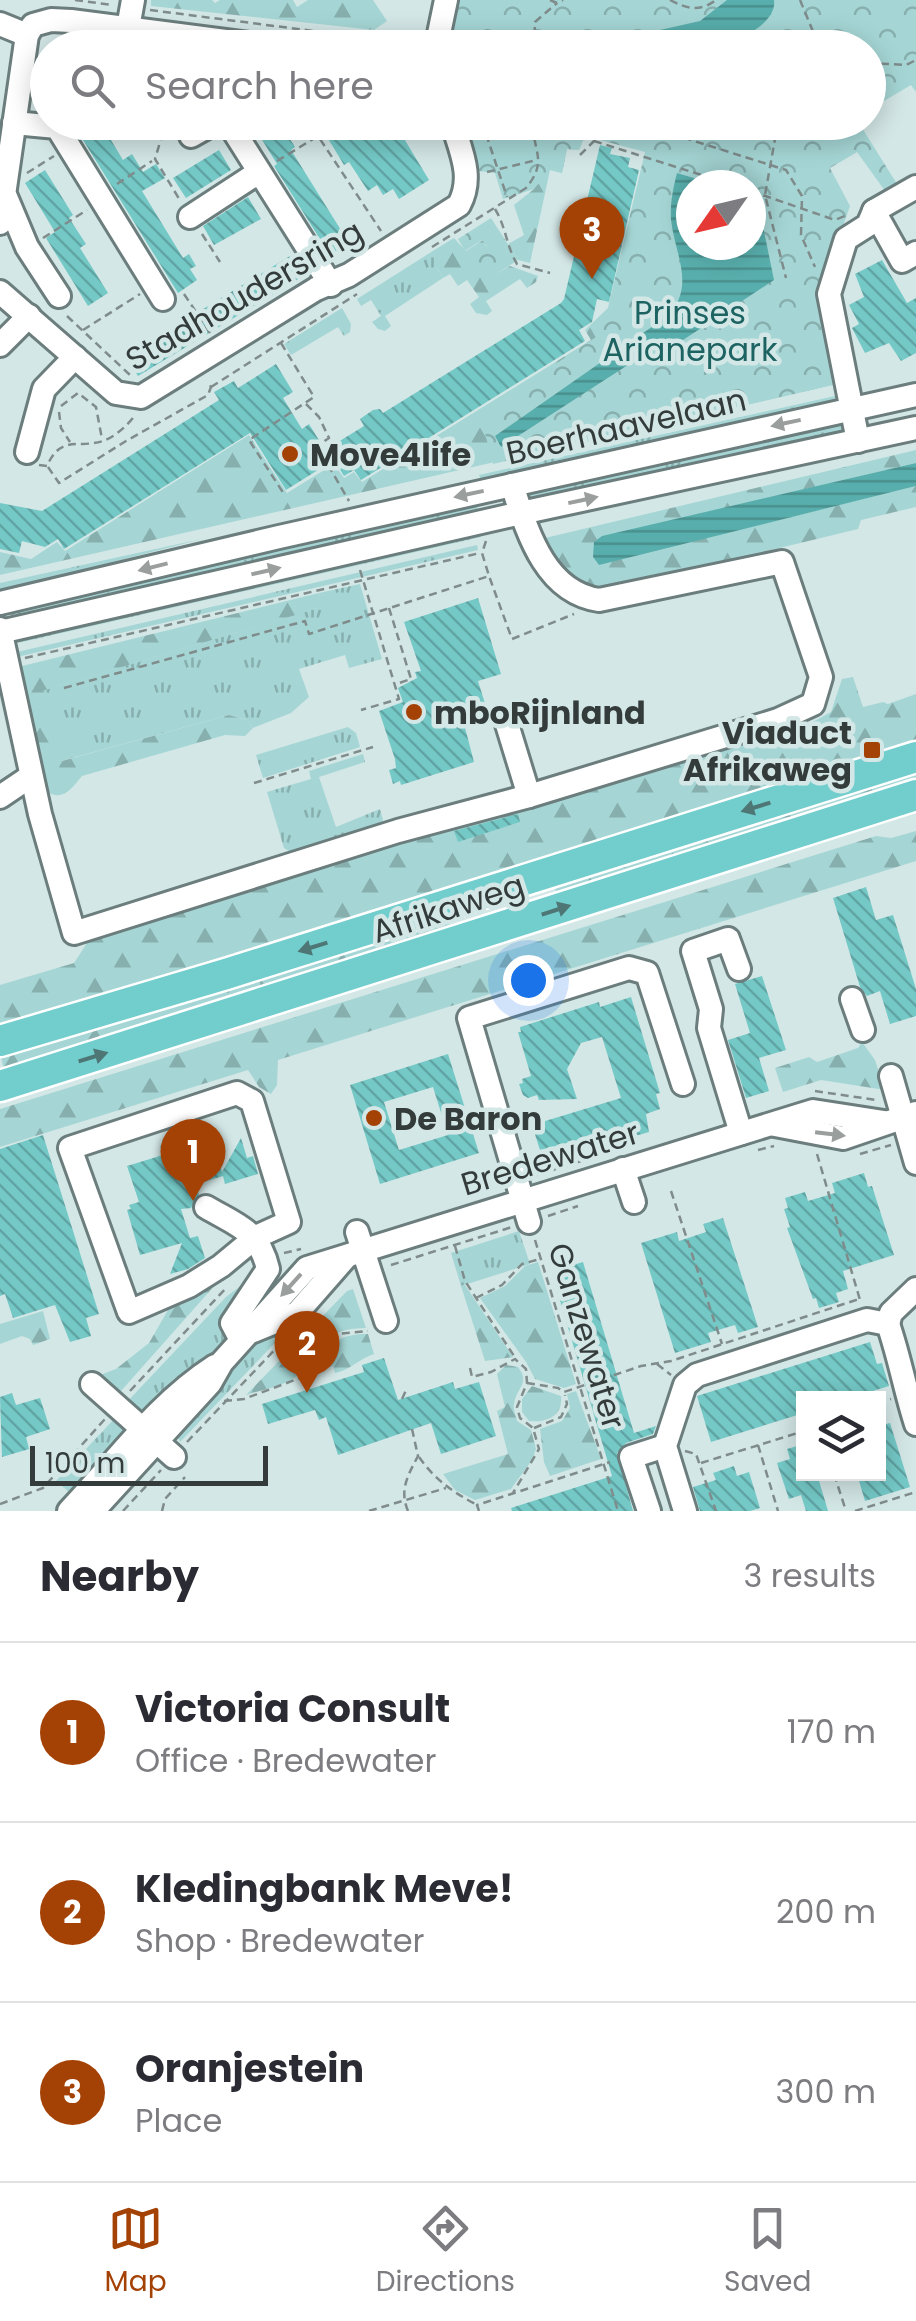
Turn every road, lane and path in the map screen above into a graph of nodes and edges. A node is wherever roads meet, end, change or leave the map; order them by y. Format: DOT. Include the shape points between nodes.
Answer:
graph roads {
  1 [pos="75,0"];
  2 [pos="446,0"];
  3 [pos="550,0"];
  4 [pos="563,0"];
  5 [pos="670,0"];
  6 [pos="716,0"];
  7 [pos="800,0"];
  8 [pos="557,3"];
  9 [pos="131,12"];
  10 [pos="0,24"];
  11 [pos="30,30"];
  12 [pos="206,30"];
  13 [pos="288,30"];
  14 [pos="440,30"];
  15 [pos="535,30"];
  16 [pos="812,30"];
  17 [pos="30,31"];
  18 [pos="27,35"];
  19 [pos="916,60"];
  20 [pos="886,64"];
  21 [pos="14,123"];
  22 [pos="30,126"];
  23 [pos="54,140"];
  24 [pos="67,140"];
  25 [pos="161,140"];
  26 [pos="239,140"];
  27 [pos="311,140"];
  28 [pos="321,140"];
  29 [pos="457,140"];
  30 [pos="488,140"];
  31 [pos="692,140"];
  32 [pos="775,140"];
  33 [pos="594,141"];
  34 [pos="580,155"];
  35 [pos="155,159"];
  36 [pos="539,160"];
  37 [pos="770,164"];
  38 [pos="498,170"];
  39 [pos="686,170"];
  40 [pos="259,172"];
  41 [pos="468,175"];
  42 [pos="4,184"];
  43 [pos="916,187"];
  44 [pos="766,189"];
  45 [pos="766,195"];
  46 [pos="100,198"];
  47 [pos="507,199"];
  48 [pos="766,199"];
  49 [pos="494,208"];
  50 [pos="800,210"];
  51 [pos="874,211"];
  52 [pos="190,217"];
  53 [pos="0,223"];
  54 [pos="857,232"];
  55 [pos="27,247"];
  56 [pos="392,248"];
  57 [pos="916,253"];
  58 [pos="220,262"];
  59 [pos="550,273"];
  60 [pos="786,278"];
  61 [pos="832,280"];
  62 [pos="331,285"];
  63 [pos="0,292"];
  64 [pos="159,292"];
  65 [pos="58,296"];
  66 [pos="29,316"];
  67 [pos="82,331"];
  68 [pos="280,342"];
  69 [pos="0,344"];
  70 [pos="220,350"];
  71 [pos="74,357"];
  72 [pos="197,364"];
  73 [pos="916,395"];
  74 [pos="141,397"];
  75 [pos="305,402"];
  76 [pos="851,408"];
  77 [pos="916,428"];
  78 [pos="119,430"];
  79 [pos="103,441"];
  80 [pos="126,441"];
  81 [pos="858,441"];
  82 [pos="71,443"];
  83 [pos="28,458"];
  84 [pos="47,466"];
  85 [pos="512,485"];
  86 [pos="284,494"];
  87 [pos="349,501"];
  88 [pos="522,513"];
  89 [pos="482,553"];
  90 [pos="360,569"];
  91 [pos="363,580"];
  92 [pos="582,598"];
  93 [pos="0,604"];
  94 [pos="390,608"];
  95 [pos="373,612"];
  96 [pos="0,631"];
  97 [pos="7,662"];
  98 [pos="395,684"];
  99 [pos="64,688"];
  100 [pos="361,710"];
  101 [pos="506,721"];
  102 [pos="373,747"];
  103 [pos="916,757"];
  104 [pos="31,776"];
  105 [pos="254,783"];
  106 [pos="0,796"];
  107 [pos="528,796"];
  108 [pos="916,796"];
  109 [pos="739,969"];
  110 [pos="852,999"];
  111 [pos="862,1030"];
  112 [pos="0,1041"];
  113 [pos="892,1076"];
  114 [pos="683,1084"];
  115 [pos="0,1086"];
  116 [pos="900,1118"];
  117 [pos="741,1133"];
  118 [pos="816,1150"];
  119 [pos="916,1163"];
  120 [pos="624,1169"];
  121 [pos="670,1191"];
  122 [pos="634,1202"];
  123 [pos="206,1207"];
  124 [pos="526,1211"];
  125 [pos="256,1237"];
  126 [pos="455,1244"];
  127 [pos="356,1246"];
  128 [pos="540,1258"];
  129 [pos="916,1290"];
  130 [pos="475,1298"];
  131 [pos="871,1315"];
  132 [pos="377,1326"];
  133 [pos="288,1336"];
  134 [pos="244,1337"];
  135 [pos="726,1354"];
  136 [pos="515,1359"];
  137 [pos="470,1368"];
  138 [pos="911,1377"];
  139 [pos="527,1383"];
  140 [pos="92,1384"];
  141 [pos="407,1388"];
  142 [pos="580,1388"];
  143 [pos="564,1392"];
  144 [pos="402,1398"];
  145 [pos="224,1401"];
  146 [pos="916,1424"];
  147 [pos="533,1428"];
  148 [pos="412,1429"];
  149 [pos="796,1433"];
  150 [pos="758,1445"];
  151 [pos="664,1446"];
  152 [pos="164,1451"];
  153 [pos="418,1456"];
  154 [pos="631,1457"];
  155 [pos="701,1463"];
  156 [pos="602,1464"];
  157 [pos="836,1481"];
  158 [pos="42,1488"];
  159 [pos="446,1488"];
  160 [pos="916,1492"];
  161 [pos="513,1493"];
  162 [pos="404,1500"];
  163 [pos="0,1504"];
  164 [pos="477,1505"];
  165 [pos="69,1511"];
  166 [pos="94,1511"];
  167 [pos="123,1511"];
  168 [pos="162,1511"];
  169 [pos="369,1511"];
  170 [pos="408,1511"];
  171 [pos="479,1511"];
  172 [pos="618,1511"];
  173 [pos="649,1511"];
  174 [pos="686,1511"];
  175 [pos="716,1511"];
  176 [pos="778,1511"];
  177 [pos="846,1511"];
  178 [pos="856,1511"];
  1 -- 9 [label="path"];
  2 -- 14 [label="street"];
  3 -- 8 [label="path"];
  4 -- 8 [label="path"];
  5 -- 6 [label="path" via="698,9"];
  7 -- 16 [label="path"];
  8 -- 15 [label="path"];
  9 -- 11 [label="street" via="50,20"];
  9 -- 12 [label="street"];
  9 -- 13 [label="path"];
  10 -- 18 [label="street"];
  17 -- 18 [label="street"];
  18 -- 21 [label="street"];
  19 -- 20 [label="path"];
  21 -- 22 [label="street"];
  21 -- 42 [label="street"];
  23 -- 42 [label="path"];
  24 -- 46 [label="street"];
  25 -- 35 [label="path"];
  26 -- 40 [label="street"];
  27 -- 40 [label="path"];
  28 -- 56 [label="path"];
  29 -- 41 [label="street"];
  30 -- 38 [label="path"];
  31 -- 37 [label="path"];
  32 -- 37 [label="path"];
  33 -- 34 [label="path"];
  33 -- 39 [label="path"];
  35 -- 46 [label="path"];
  35 -- 52 [label="path"];
  36 -- 38 [label="path"];
  37 -- 44 [label="path"];
  37 -- 50 [label="path" via="786,170 802,196"];
  38 -- 41 [label="path"];
  38 -- 47 [label="path"];
  40 -- 52 [label="street"];
  40 -- 62 [label="street"];
  41 -- 56 [label="street, Stadhoudersring" via="460,205"];
  42 -- 53 [label="street"];
  42 -- 55 [label="street"];
  43 -- 51 [label="street"];
  45 -- 50 [label="path"];
  46 -- 55 [label="path"];
  46 -- 64 [label="street"];
  48 -- 60 [label="path"];
  49 -- 59 [label="path" via="516,264"];
  50 -- 54 [label="path" via="835,220 846,214"];
  50 -- 61 [label="path" via="804,249"];
  51 -- 54 [label="street"];
  51 -- 57 [label="street" via="902,261"];
  52 -- 58 [label="path"];
  54 -- 61 [label="street" via="846,239"];
  55 -- 65 [label="street"];
  56 -- 62 [label="street, Stadhoudersring"];
  61 -- 76 [label="street" via="829,294"];
  62 -- 70 [label="street, Stadhoudersring"];
  63 -- 66 [label="street, Stadhoudersring"];
  64 -- 67 [label="path"];
  64 -- 70 [label="path" via="186,294"];
  65 -- 67 [label="path"];
  66 -- 69 [label="street"];
  66 -- 71 [label="street, Stadhoudersring"];
  67 -- 74 [label="path" via="133,378"];
  68 -- 75 [label="path" via="314,397"];
  70 -- 72 [label="street, Stadhoudersring"];
  71 -- 74 [label="street, Stadhoudersring" via="116,393"];
  71 -- 83 [label="street" via="44,389"];
  72 -- 74 [label="street, Stadhoudersring"];
  72 -- 80 [label="path" via="211,387 208,395"];
  73 -- 76 [label="street, Boerhaavelaan"];
  74 -- 78 [label="path" via="134,419"];
  75 -- 86 [label="path" via="250,440"];
  75 -- 87 [label="path" via="329,438 317,446"];
  76 -- 81 [label="street"];
  76 -- 85 [label="street, Boerhaavelaan, one-way"];
  77 -- 81 [label="street, Boerhaavelaan"];
  78 -- 79 [label="path"];
  78 -- 80 [label="path"];
  79 -- 82 [label="path"];
  79 -- 82 [label="path" via="96,407 78,393 58,408"];
  80 -- 84 [label="path" via="60,483"];
  88 -- 81 [label="street, Boerhaavelaan, one-way"];
  82 -- 84 [label="path"];
  83 -- 84 [label="path"];
  85 -- 88 [label="street"];
  85 -- 93 [label="street, Boerhaavelaan, one-way"];
  88 -- 92 [label="street" via="546,566"];
  96 -- 88 [label="street, Boerhaavelaan, one-way"];
  89 -- 91 [label="path"];
  90 -- 91 [label="path"];
  91 -- 95 [label="path"];
  91 -- 97 [label="path"];
  92 -- 94 [label="path" via="573,617 512,640 489,576"];
  92 -- 107 [label="street" via="782,562 821,677 819,694 803,711 778,720"];
  94 -- 95 [label="path"];
  94 -- 98 [label="path" via="411,679"];
  95 -- 98 [label="path"];
  95 -- 99 [label="path" via="309,634 305,620"];
  96 -- 97 [label="street"];
  97 -- 104 [label="street"];
  98 -- 100 [label="path" via="399,699"];
  101 -- 107 [label="street"];
  102 -- 105 [label="path"];
  103 -- 112 [label="main road, Afrikaweg, one-way"];
  104 -- 106 [label="street"];
  104 -- 107 [label="street" via="74,933"];
  115 -- 108 [label="main road, Afrikaweg, one-way"];
  109 -- 117 [label="street" via="728,940 694,951"];
  110 -- 111 [label="street"];
  113 -- 116 [label="street"];
  114 -- 124 [label="street" via="647,973 628,968 469,1018"];
  116 -- 117 [label="street, Bredewater" via="843,1138 774,1125"];
  116 -- 119 [label="street"];
  117 -- 120 [label="street, Bredewater"];
  118 -- 131 [label="path"];
  120 -- 122 [label="street"];
  120 -- 124 [label="street, Bredewater"];
  121 -- 135 [label="path"];
  123 -- 125 [label="street"];
  124 -- 127 [label="street, Bredewater"];
  124 -- 128 [label="path, Ganzewater"];
  125 -- 125 [label="street" via="289,1222 252,1102 237,1093 70,1148 129,1312 205,1276"];
  125 -- 134 [label="street" via="268,1269 232,1324"];
  126 -- 130 [label="path"];
  127 -- 132 [label="street"];
  127 -- 134 [label="street" via="297,1312"];
  128 -- 130 [label="path"];
  128 -- 142 [label="path, Ganzewater"];
  129 -- 131 [label="street" via="891,1313"];
  130 -- 136 [label="path"];
  131 -- 135 [label="street"];
  131 -- 135 [label="path"];
  131 -- 138 [label="street"];
  132 -- 145 [label="path" via="336,1334 300,1378"];
  133 -- 145 [label="path"];
  134 -- 152 [label="street"];
  135 -- 142 [label="path"];
  135 -- 151 [label="street" via="685,1385"];
  136 -- 137 [label="path" via="472,1377"];
  136 -- 139 [label="path" via="526,1368"];
  138 -- 146 [label="street" via="906,1394"];
  139 -- 143 [label="path"];
  139 -- 147 [label="path" via="517,1407"];
  140 -- 152 [label="street"];
  141 -- 144 [label="path"];
  142 -- 143 [label="path"];
  142 -- 156 [label="path, Ganzewater"];
  143 -- 147 [label="path" via="560,1417"];
  145 -- 152 [label="path"];
  147 -- 161 [label="path" via="539,1449"];
  148 -- 153 [label="path"];
  149 -- 150 [label="path"];
  150 -- 155 [label="path"];
  150 -- 176 [label="path"];
  151 -- 154 [label="street"];
  151 -- 155 [label="path" via="696,1454"];
  151 -- 174 [label="street"];
  152 -- 165 [label="street"];
  152 -- 166 [label="street"];
  152 -- 167 [label="path"];
  152 -- 168 [label="path"];
  153 -- 159 [label="path"];
  153 -- 162 [label="path" via="405,1480"];
  154 -- 156 [label="path, Ganzewater"];
  154 -- 173 [label="street"];
  155 -- 175 [label="path"];
  156 -- 161 [label="path, Ganzewater"];
  156 -- 172 [label="path"];
  157 -- 177 [label="path"];
  158 -- 163 [label="path"];
  159 -- 162 [label="path"];
  159 -- 164 [label="path"];
  160 -- 178 [label="path"];
  161 -- 164 [label="path, Ganzewater"];
  162 -- 169 [label="path"];
  162 -- 170 [label="path"];
  164 -- 171 [label="path"];
}
